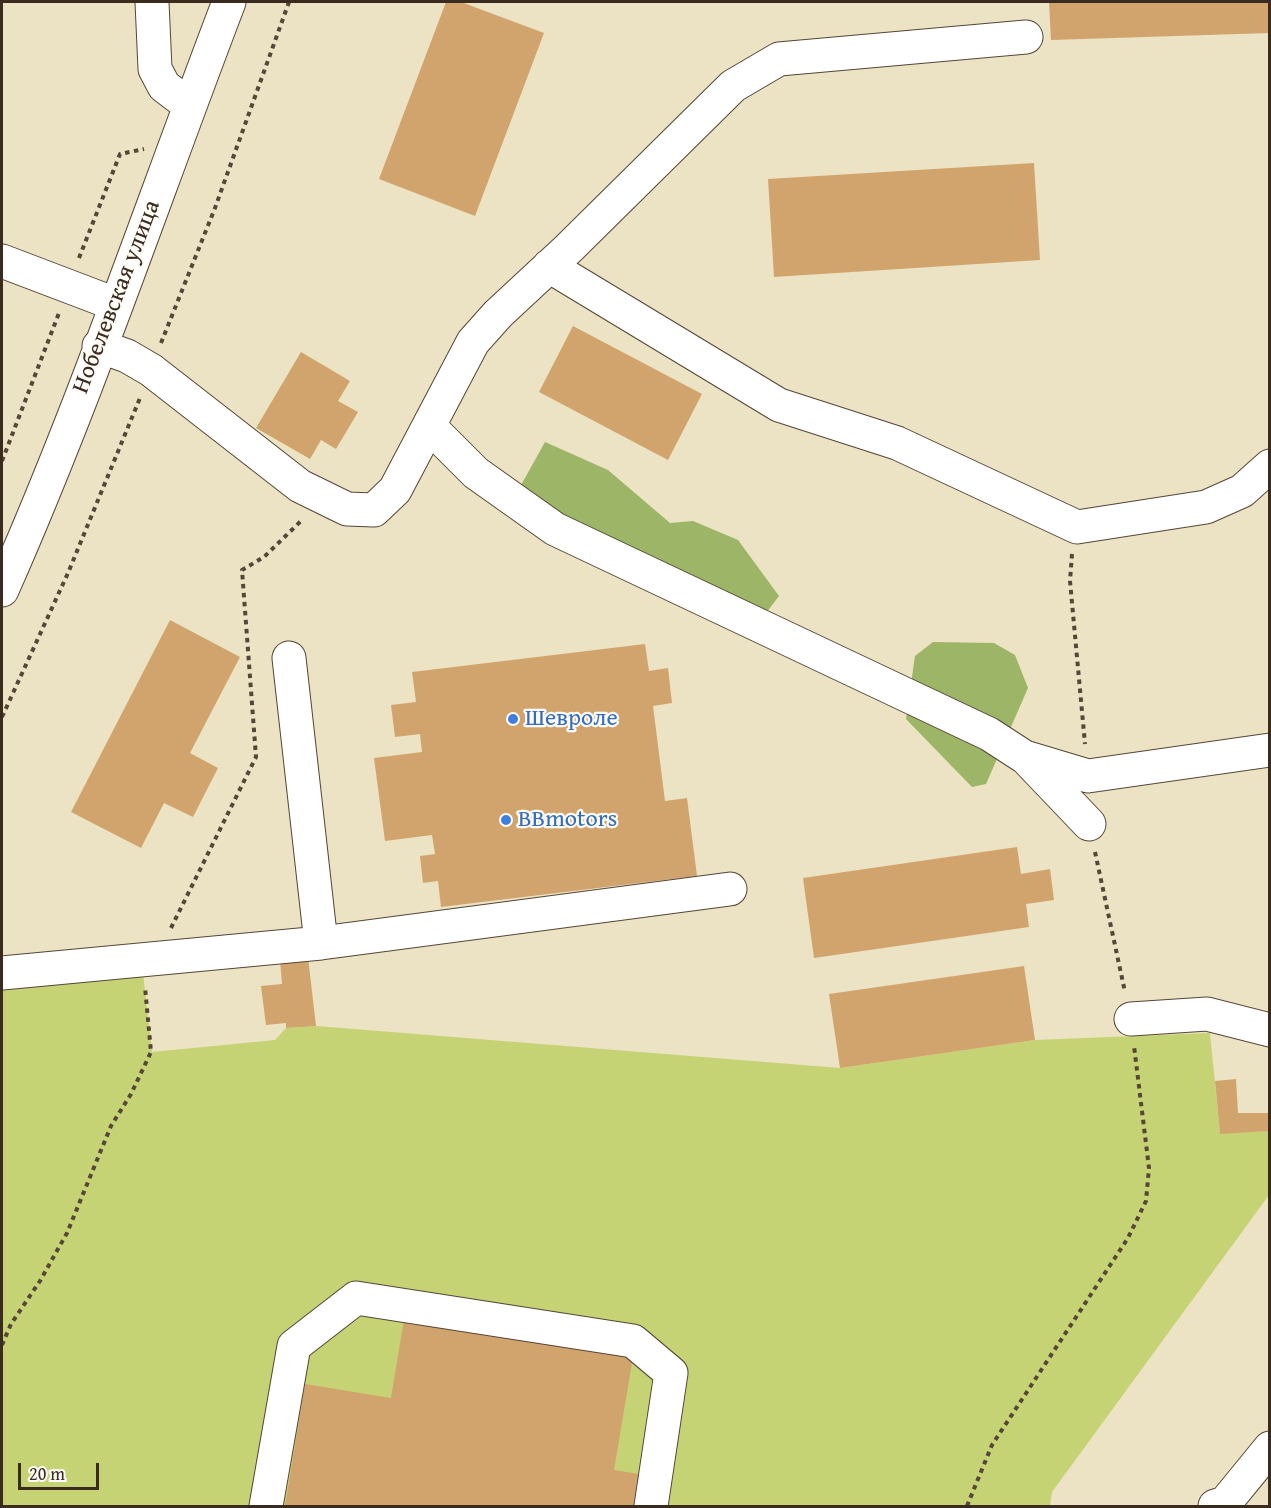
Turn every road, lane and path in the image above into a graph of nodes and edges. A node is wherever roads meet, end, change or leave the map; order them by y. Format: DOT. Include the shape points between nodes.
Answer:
graph roads {
  1 [pos="152,2"];
  2 [pos="229,2"];
  3 [pos="289,2"];
  4 [pos="1026,37"];
  5 [pos="189,105"];
  6 [pos="2,261"];
  7 [pos="549,266"];
  8 [pos="115,304"];
  9 [pos="99,346"];
  10 [pos="151,370"];
  11 [pos="430,427"];
  12 [pos="1269,466"];
  13 [pos="330,500"];
  14 [pos="1077,527"];
  15 [pos="2,590"];
  16 [pos="289,658"];
  17 [pos="2,717"];
  18 [pos="1269,750"];
  19 [pos="1026,758"];
  20 [pos="1088,776"];
  21 [pos="1089,824"];
  22 [pos="730,889"];
  23 [pos="321,943"];
  24 [pos="154,958"];
  25 [pos="2,973"];
  26 [pos="1131,1019"];
  27 [pos="1269,1030"];
  28 [pos="2,1345"];
  29 [pos="1269,1448"];
  30 [pos="266,1506"];
  31 [pos="651,1506"];
  32 [pos="967,1506"];
  33 [pos="1215,1506"];
  1 -- 5 [label="street" via="155,69 164,86"];
  2 -- 5 [label="street, Нобелевская улица"];
  3 -- 10 [label="path" via="215,208"];
  4 -- 7 [label="street" via="779,59 734,86"];
  5 -- 8 [label="street, Нобелевская улица"];
  6 -- 8 [label="street"];
  7 -- 11 [label="street" via="473,342"];
  7 -- 14 [label="street" via="779,405 897,442"];
  8 -- 9 [label="street, Нобелевская улица"];
  9 -- 10 [label="street"];
  9 -- 15 [label="street, Нобелевская улица"];
  10 -- 13 [label="street" via="300,486"];
  10 -- 17 [label="path" via="68,573"];
  11 -- 13 [label="street" via="395,490 374,510 347,509"];
  11 -- 19 [label="street" via="476,473 555,529 979,729"];
  12 -- 14 [label="street" via="1242,490 1206,507"];
  13 -- 24 [label="path" via="312,511 264,557 242,570 256,757"];
  14 -- 20 [label="path" via="1070,581"];
  16 -- 23 [label="street"];
  18 -- 20 [label="street"];
  19 -- 20 [label="street"];
  19 -- 21 [label="street"];
  21 -- 26 [label="path"];
  22 -- 23 [label="street"];
  23 -- 24 [label="street"];
  24 -- 25 [label="street"];
  24 -- 28 [label="path" via="143,974 151,1052 111,1126 67,1233"];
  26 -- 27 [label="street" via="1207,1014"];
  26 -- 32 [label="path" via="1149,1168 1146,1201 1128,1238 992,1445"];
  29 -- 33 [label="street" via="1225,1503"];
  30 -- 31 [label="street" via="294,1346 356,1298 633,1341 671,1374"];
}
